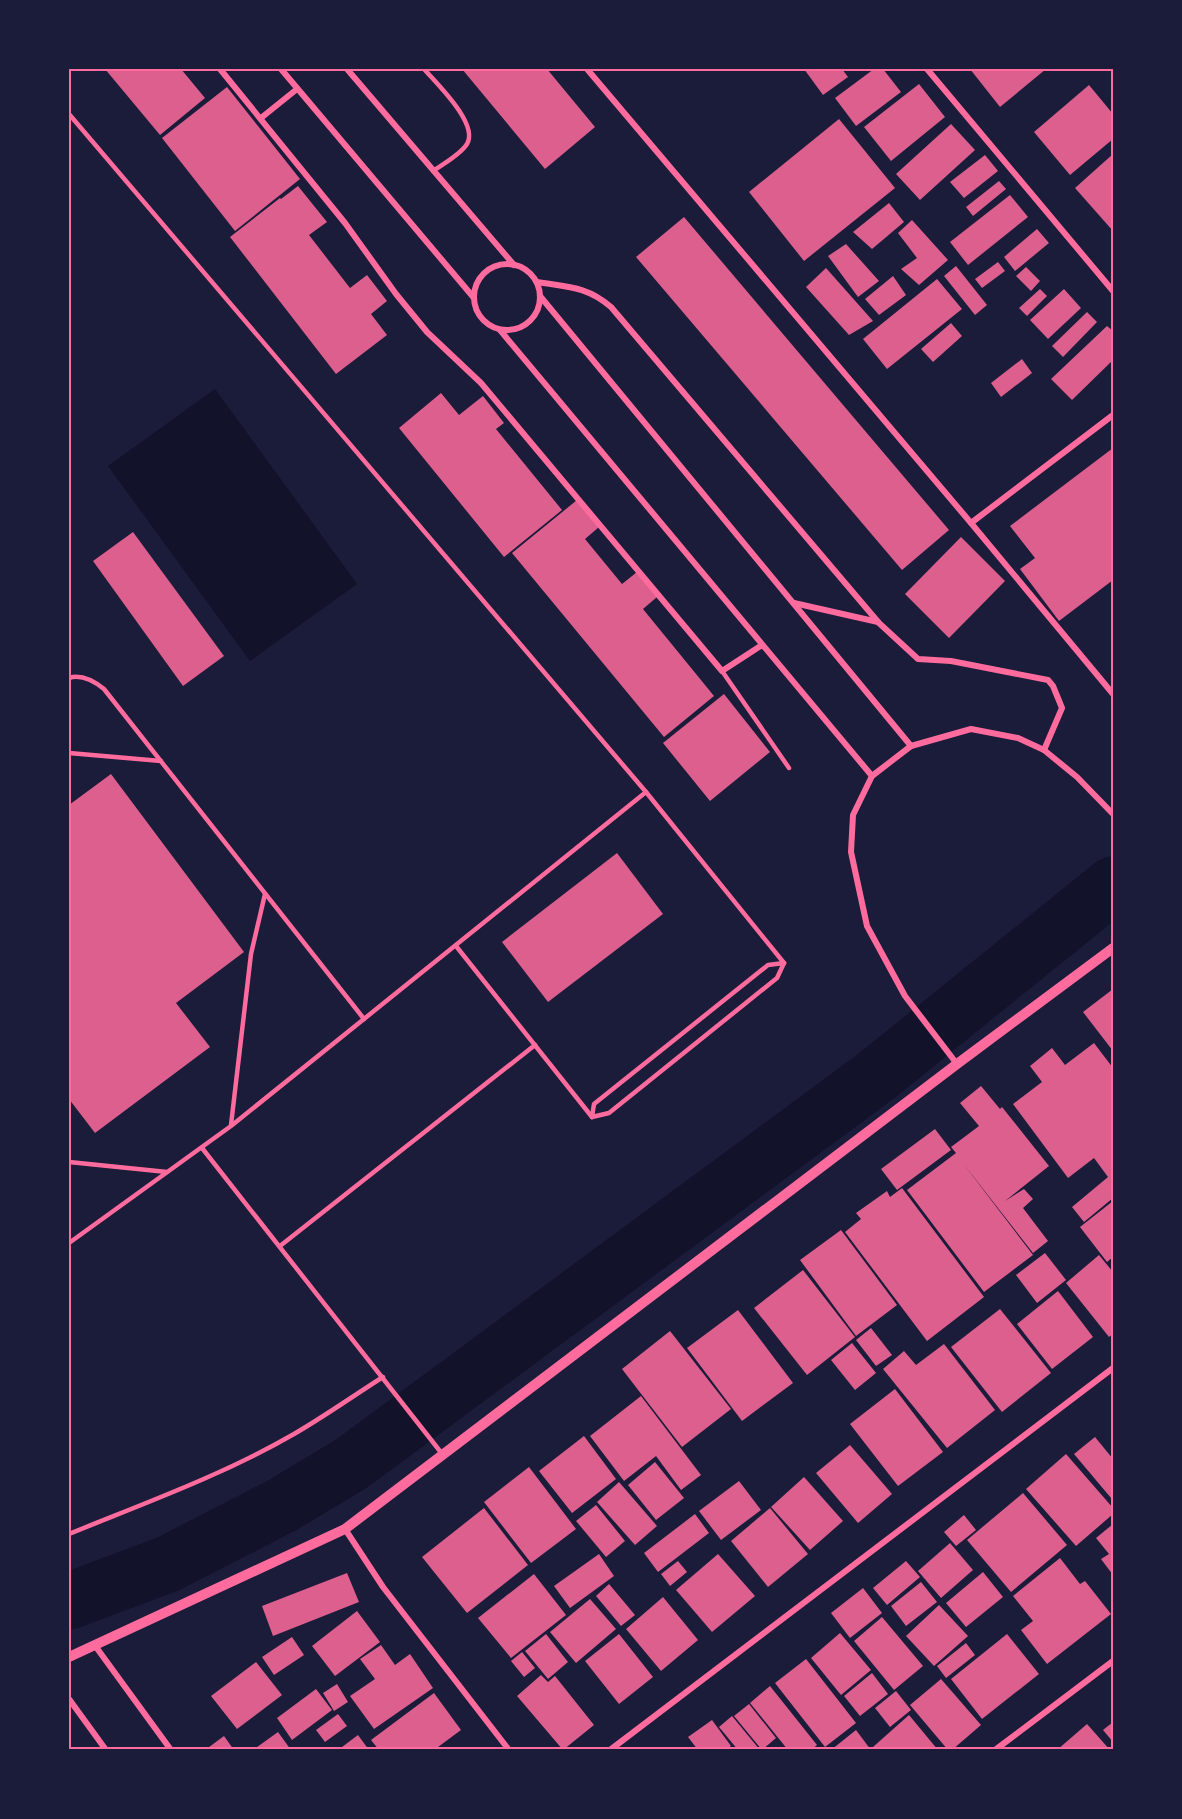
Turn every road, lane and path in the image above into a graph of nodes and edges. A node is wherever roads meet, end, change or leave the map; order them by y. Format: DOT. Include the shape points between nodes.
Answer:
graph roads {
  1 [pos="220,69"];
  2 [pos="281,69"];
  3 [pos="347,69"];
  4 [pos="424,69"];
  5 [pos="587,69"];
  6 [pos="927,69"];
  7 [pos="297,88"];
  8 [pos="69,114"];
  9 [pos="261,118"];
  10 [pos="434,171"];
  11 [pos="514,265"];
  12 [pos="537,282"];
  13 [pos="1113,291"];
  14 [pos="540,296"];
  15 [pos="474,298"];
  16 [pos="500,330"];
  17 [pos="1113,415"];
  18 [pos="971,522"];
  19 [pos="793,603"];
  20 [pos="879,623"];
  21 [pos="762,645"];
  22 [pos="722,671"];
  23 [pos="69,678"];
  24 [pos="1113,694"];
  25 [pos="911,746"];
  26 [pos="1044,750"];
  27 [pos="69,753"];
  28 [pos="161,761"];
  29 [pos="789,768"];
  30 [pos="872,776"];
  31 [pos="646,792"];
  32 [pos="1113,814"];
  33 [pos="265,894"];
  34 [pos="456,946"];
  35 [pos="1113,948"];
  36 [pos="783,963"];
  37 [pos="363,1019"];
  38 [pos="534,1045"];
  39 [pos="957,1064"];
  40 [pos="592,1117"];
  41 [pos="231,1126"];
  42 [pos="202,1148"];
  43 [pos="69,1162"];
  44 [pos="167,1172"];
  45 [pos="69,1243"];
  46 [pos="280,1246"];
  47 [pos="1113,1368"];
  48 [pos="383,1377"];
  49 [pos="443,1455"];
  50 [pos="345,1529"];
  51 [pos="69,1534"];
  52 [pos="96,1647"];
  53 [pos="69,1658"];
  54 [pos="1113,1660"];
  55 [pos="69,1699"];
  56 [pos="106,1750"];
  57 [pos="171,1750"];
  58 [pos="509,1750"];
  59 [pos="610,1750"];
  60 [pos="995,1750"];
  1 -- 9 [label="street"];
  2 -- 7 [label="street"];
  3 -- 10 [label="street"];
  4 -- 10 [label="lane" via="464,117 470,130 465,147"];
  5 -- 18 [label="street"];
  6 -- 13 [label="street"];
  7 -- 9 [label="street"];
  7 -- 15 [label="street"];
  8 -- 31 [label="lane"];
  9 -- 22 [label="street" via="427,332 481,384"];
  10 -- 11 [label="street"];
  11 -- 12 [label="street" via="527,270"];
  11 -- 15 [label="street" via="499,265 486,271 477,283"];
  12 -- 14 [label="street"];
  12 -- 20 [label="street" via="597,295 611,307"];
  14 -- 16 [label="street" via="537,310 528,322 515,329"];
  14 -- 19 [label="street"];
  15 -- 16 [label="street" via="477,312"];
  16 -- 21 [label="street"];
  17 -- 18 [label="street"];
  18 -- 24 [label="street"];
  19 -- 20 [label="street"];
  19 -- 25 [label="street"];
  20 -- 26 [label="street" via="918,659 951,661 1047,680 1062,708"];
  21 -- 22 [label="street"];
  21 -- 30 [label="street"];
  22 -- 29 [label="lane"];
  23 -- 28 [label="lane" via="83,678 104,689"];
  25 -- 26 [label="street" via="971,729 1018,738"];
  25 -- 30 [label="street"];
  26 -- 32 [label="street"];
  27 -- 28 [label="lane"];
  28 -- 33 [label="lane"];
  30 -- 39 [label="street" via="854,815 851,852 867,926 905,996"];
  31 -- 34 [label="lane"];
  31 -- 36 [label="lane"];
  33 -- 37 [label="lane"];
  33 -- 41 [label="lane" via="251,954"];
  34 -- 37 [label="lane"];
  34 -- 38 [label="lane"];
  35 -- 39 [label="street"];
  36 -- 40 [label="lane" via="777,978 609,1113"];
  36 -- 40 [label="lane" via="768,965 594,1104"];
  37 -- 41 [label="lane"];
  38 -- 40 [label="lane"];
  38 -- 46 [label="lane"];
  39 -- 49 [label="street"];
  41 -- 42 [label="lane"];
  42 -- 44 [label="lane"];
  42 -- 46 [label="lane"];
  43 -- 44 [label="lane"];
  44 -- 45 [label="lane"];
  46 -- 48 [label="lane"];
  47 -- 59 [label="street"];
  48 -- 49 [label="lane"];
  48 -- 51 [label="lane" via="262,1451"];
  49 -- 50 [label="street"];
  50 -- 52 [label="street"];
  50 -- 58 [label="street" via="383,1587"];
  52 -- 53 [label="street"];
  52 -- 57 [label="street"];
  54 -- 60 [label="street"];
  55 -- 56 [label="street"];
}
